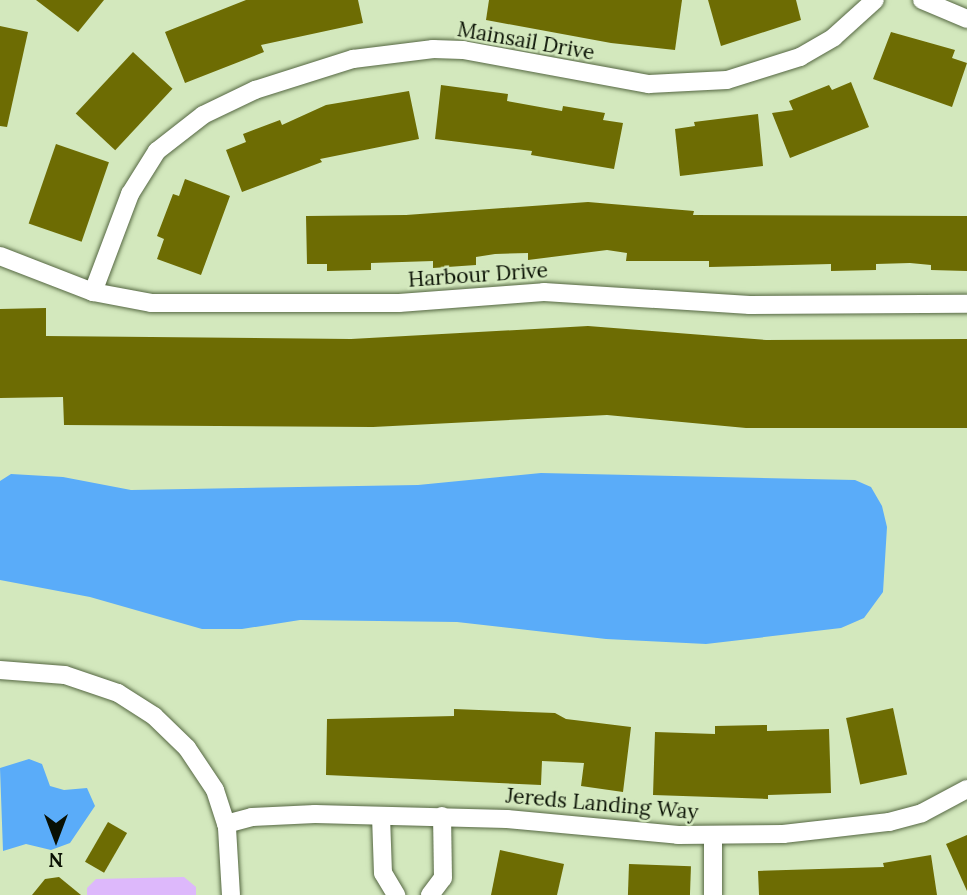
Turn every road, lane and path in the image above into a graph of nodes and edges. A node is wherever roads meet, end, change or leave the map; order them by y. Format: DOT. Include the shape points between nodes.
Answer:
graph roads {
  1 [pos="875,0"];
  2 [pos="922,0"];
  3 [pos="967,19"];
  4 [pos="0,256"];
  5 [pos="93,292"];
  6 [pos="967,304"];
  7 [pos="0,670"];
  8 [pos="967,789"];
  9 [pos="381,816"];
  10 [pos="442,816"];
  11 [pos="226,824"];
  12 [pos="713,836"];
  13 [pos="231,895"];
  14 [pos="396,895"];
  15 [pos="430,895"];
  16 [pos="713,895"];
  1 -- 5 [label="street, Mainsail Drive" via="834,37 800,57 727,80 649,85 463,50 433,49 353,60 255,90 203,115 158,151 130,194"];
  2 -- 3 [label="street"];
  4 -- 5 [label="street, Harbour Drive"];
  5 -- 6 [label="street, Harbour Drive" via="151,303 399,303 568,292 750,305"];
  7 -- 11 [label="street" via="65,675 118,693 154,716 187,748 215,790"];
  8 -- 12 [label="street, Jereds Landing Way" via="922,813 889,822 783,834"];
  9 -- 10 [label="street, Jereds Landing Way"];
  9 -- 11 [label="street, Jereds Landing Way" via="281,815"];
  9 -- 14 [label="street" via="383,873"];
  10 -- 12 [label="street, Jereds Landing Way"];
  10 -- 15 [label="street" via="443,878"];
  11 -- 13 [label="street"];
  12 -- 16 [label="street"];
}
